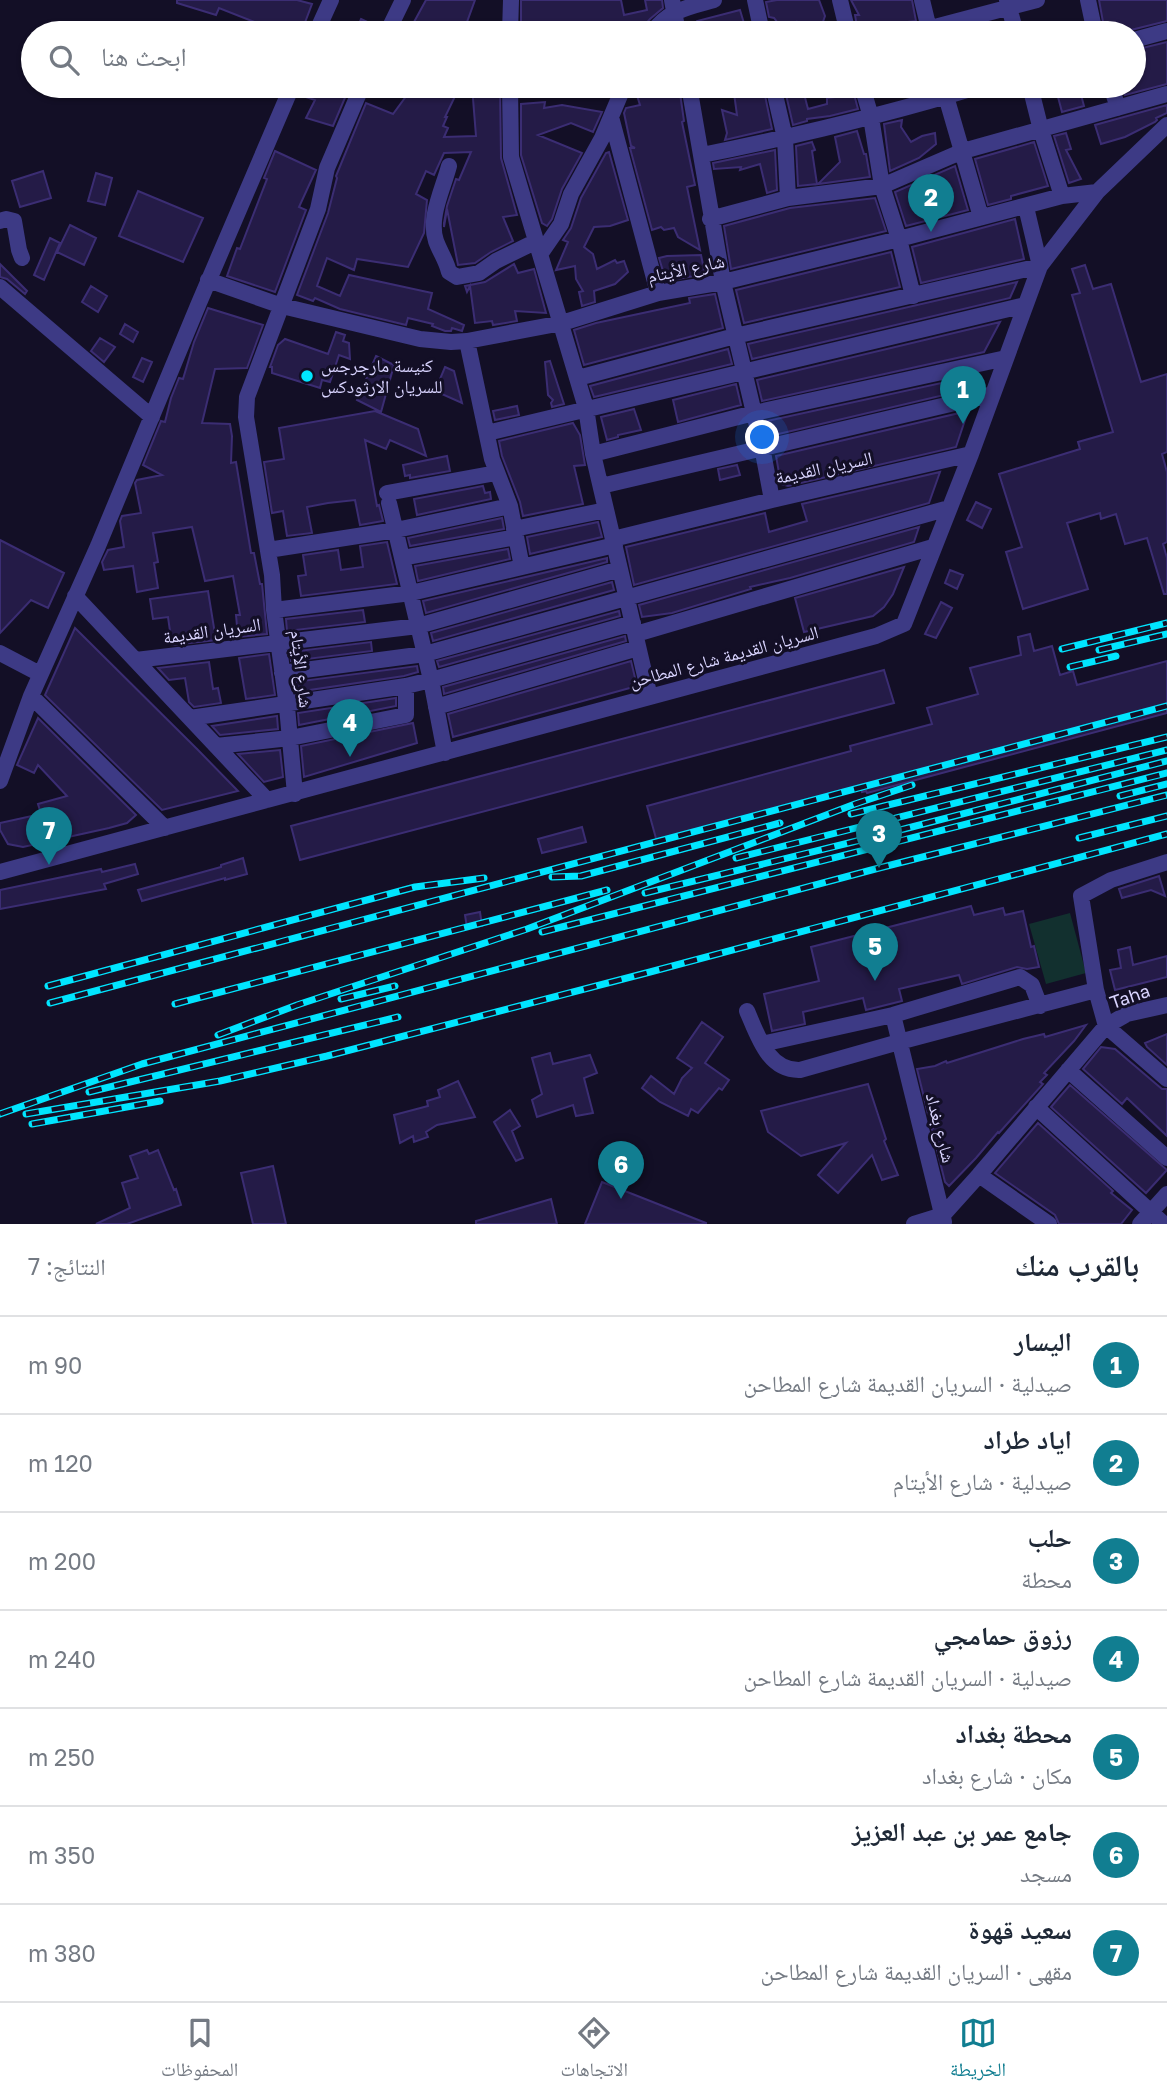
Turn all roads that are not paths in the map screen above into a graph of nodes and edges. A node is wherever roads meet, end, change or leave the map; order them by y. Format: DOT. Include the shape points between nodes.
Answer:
graph roads {
  1 [pos="331,0"];
  2 [pos="403,0"];
  3 [pos="511,0"];
  4 [pos="714,0"];
  5 [pos="755,0"];
  6 [pos="840,0"];
  7 [pos="922,0"];
  8 [pos="1037,0"];
  9 [pos="1088,0"];
  10 [pos="1008,4"];
  11 [pos="673,6"];
  12 [pos="321,21"];
  13 [pos="393,21"];
  14 [pos="510,21"];
  15 [pos="661,21"];
  16 [pos="759,21"];
  17 [pos="845,21"];
  18 [pos="927,21"];
  19 [pos="959,21"];
  20 [pos="1013,21"];
  21 [pos="1092,21"];
  22 [pos="1167,31"];
  23 [pos="1146,37"];
  24 [pos="1167,94"];
  25 [pos="287,98"];
  26 [pos="357,98"];
  27 [pos="510,98"];
  28 [pos="619,98"];
  29 [pos="691,98"];
  30 [pos="776,98"];
  31 [pos="865,98"];
  32 [pos="925,98"];
  33 [pos="947,98"];
  34 [pos="1033,98"];
  35 [pos="1115,98"];
  36 [pos="1118,108"];
  37 [pos="611,117"];
  38 [pos="871,117"];
  39 [pos="1167,125"];
  40 [pos="1041,130"];
  41 [pos="785,138"];
  42 [pos="963,150"];
  43 [pos="702,155"];
  44 [pos="449,166"];
  45 [pos="883,186"];
  46 [pos="1097,192"];
  47 [pos="1062,196"];
  48 [pos="788,198"];
  49 [pos="1026,207"];
  50 [pos="981,217"];
  51 [pos="710,219"];
  52 [pos="0,221"];
  53 [pos="899,239"];
  54 [pos="539,247"];
  55 [pos="22,258"];
  56 [pos="1040,266"];
  57 [pos="208,280"];
  58 [pos="723,282"];
  59 [pos="0,287"];
  60 [pos="658,293"];
  61 [pos="913,296"];
  62 [pos="1025,305"];
  63 [pos="282,306"];
  64 [pos="562,323"];
  65 [pos="735,336"];
  66 [pos="467,341"];
  67 [pos="1006,358"];
  68 [pos="744,371"];
  69 [pos="578,378"];
  70 [pos="993,394"];
  71 [pos="586,408"];
  72 [pos="754,413"];
  73 [pos="152,417"];
  74 [pos="487,433"];
  75 [pos="762,447"];
  76 [pos="593,454"];
  77 [pos="971,454"];
  78 [pos="496,473"];
  79 [pos="601,486"];
  80 [pos="772,500"];
  81 [pos="510,506"];
  82 [pos="949,508"];
  83 [pos="607,510"];
  84 [pos="396,530"];
  85 [pos="515,533"];
  86 [pos="614,542"];
  87 [pos="933,547"];
  88 [pos="268,550"];
  89 [pos="402,558"];
  90 [pos="522,567"];
  91 [pos="620,569"];
  92 [pos="411,593"];
  93 [pos="75,596"];
  94 [pos="625,597"];
  95 [pos="274,610"];
  96 [pos="418,626"];
  97 [pos="636,635"];
  98 [pos="278,642"];
  99 [pos="0,653"];
  100 [pos="425,654"];
  101 [pos="136,660"];
  102 [pos="282,673"];
  103 [pos="40,674"];
  104 [pos="431,680"];
  105 [pos="406,686"];
  106 [pos="31,696"];
  107 [pos="650,697"];
  108 [pos="286,704"];
  109 [pos="436,707"];
  110 [pos="190,718"];
  111 [pos="290,738"];
  112 [pos="216,746"];
  113 [pos="445,753"];
  114 [pos="0,781"];
  115 [pos="295,794"];
  116 [pos="267,800"];
  117 [pos="165,828"];
  118 [pos="1167,862"];
  119 [pos="0,872"];
  120 [pos="1096,990"];
  121 [pos="1167,1005"];
  122 [pos="1040,1006"];
  123 [pos="747,1011"];
  124 [pos="893,1015"];
  125 [pos="1106,1026"];
  126 [pos="899,1042"];
  127 [pos="762,1044"];
  128 [pos="1068,1070"];
  129 [pos="1167,1079"];
  130 [pos="1036,1107"];
  131 [pos="1167,1158"];
  132 [pos="979,1175"];
  133 [pos="1167,1194"];
  134 [pos="1145,1218"];
  135 [pos="944,1219"];
  136 [pos="914,1224"];
  137 [pos="1049,1224"];
  138 [pos="1164,1224"];
  1 -- 12 [label="street"];
  2 -- 13 [label="street"];
  3 -- 14 [label="street"];
  4 -- 11 [label="street"];
  5 -- 16 [label="street"];
  6 -- 17 [label="street"];
  7 -- 18 [label="street"];
  8 -- 10 [label="street"];
  9 -- 21 [label="street"];
  10 -- 19 [label="street"];
  10 -- 20 [label="street"];
  11 -- 15 [label="street"];
  22 -- 23 [label="street"];
  24 -- 36 [label="street"];
  25 -- 57 [label="street"];
  26 -- 63 [label="street, شارع الأيتام" via="327,168 318,209"];
  27 -- 54 [label="street" via="511,157"];
  28 -- 37 [label="street"];
  29 -- 43 [label="street, السريان القديمة"];
  30 -- 41 [label="street"];
  31 -- 38 [label="street"];
  32 -- 38 [label="street"];
  33 -- 42 [label="street"];
  34 -- 40 [label="street"];
  35 -- 36 [label="street"];
  36 -- 40 [label="street"];
  37 -- 54 [label="street" via="571,194 561,224"];
  37 -- 60 [label="street"];
  38 -- 41 [label="street"];
  38 -- 45 [label="street"];
  39 -- 46 [label="street, السريان القديمة شارع المطاحن"];
  40 -- 42 [label="street"];
  40 -- 47 [label="street"];
  41 -- 43 [label="street"];
  41 -- 48 [label="street"];
  42 -- 45 [label="street"];
  42 -- 50 [label="street"];
  43 -- 51 [label="street, السريان القديمة"];
  44 -- 54 [label="street" via="433,222 435,240 449,272 457,277 479,274 496,261"];
  45 -- 48 [label="street"];
  45 -- 53 [label="street"];
  46 -- 47 [label="street, شارع الأيتام"];
  46 -- 56 [label="street, السريان القديمة شارع المطاحن"];
  47 -- 49 [label="street, شارع الأيتام"];
  48 -- 51 [label="street"];
  49 -- 50 [label="street, شارع الأيتام"];
  49 -- 56 [label="street"];
  50 -- 53 [label="street, شارع الأيتام"];
  51 -- 58 [label="street, السريان القديمة"];
  52 -- 55 [label="street" via="13,221"];
  53 -- 58 [label="street, شارع الأيتام"];
  53 -- 61 [label="street"];
  54 -- 64 [label="street"];
  56 -- 61 [label="street"];
  56 -- 62 [label="street, السريان القديمة شارع المطاحن"];
  57 -- 63 [label="street, شارع الأيتام"];
  57 -- 73 [label="street"];
  58 -- 60 [label="street, شارع الأيتام"];
  58 -- 65 [label="street, السريان القديمة"];
  59 -- 73 [label="street"];
  60 -- 64 [label="street, شارع الأيتام"];
  61 -- 65 [label="street"];
  62 -- 67 [label="street, السريان القديمة شارع المطاحن"];
  62 -- 68 [label="street"];
  63 -- 66 [label="street, شارع الأيتام" via="420,339"];
  63 -- 88 [label="street, شارع الأيتام" via="247,397 246,417"];
  64 -- 66 [label="street, شارع الأيتام"];
  64 -- 69 [label="street"];
  65 -- 68 [label="street, السريان القديمة"];
  65 -- 69 [label="street"];
  66 -- 74 [label="street"];
  67 -- 70 [label="street, السريان القديمة شارع المطاحن"];
  67 -- 72 [label="street"];
  68 -- 71 [label="street"];
  68 -- 72 [label="street, السريان القديمة"];
  69 -- 71 [label="street"];
  70 -- 75 [label="street"];
  70 -- 77 [label="street, السريان القديمة شارع المطاحن"];
  71 -- 74 [label="street"];
  71 -- 76 [label="street"];
  72 -- 75 [label="street, السريان القديمة"];
  72 -- 76 [label="street"];
  73 -- 93 [label="street"];
  74 -- 78 [label="street"];
  75 -- 79 [label="street"];
  75 -- 80 [label="street, السريان القديمة"];
  76 -- 79 [label="street"];
  77 -- 80 [label="street, السريان القديمة"];
  77 -- 82 [label="street, السريان القديمة شارع المطاحن"];
  78 -- 81 [label="street"];
  78 -- 84 [label="street" via="388,498"];
  79 -- 83 [label="street"];
  80 -- 86 [label="street, السريان القديمة"];
  81 -- 84 [label="street"];
  81 -- 85 [label="street"];
  82 -- 87 [label="street, السريان القديمة شارع المطاحن"];
  82 -- 94 [label="street"];
  83 -- 85 [label="street"];
  83 -- 86 [label="street"];
  84 -- 88 [label="street"];
  84 -- 89 [label="street"];
  85 -- 89 [label="street"];
  85 -- 90 [label="street"];
  86 -- 90 [label="street, السريان القديمة"];
  86 -- 91 [label="street"];
  87 -- 97 [label="street"];
  87 -- 107 [label="street, السريان القديمة شارع المطاحن" via="904,624 876,636"];
  88 -- 95 [label="street, شارع الأيتام"];
  89 -- 92 [label="street"];
  90 -- 92 [label="street, السريان القديمة"];
  91 -- 94 [label="street"];
  91 -- 96 [label="street, السريان القديمة"];
  92 -- 95 [label="street, السريان القديمة"];
  92 -- 96 [label="street"];
  93 -- 101 [label="street"];
  93 -- 103 [label="street"];
  94 -- 97 [label="street"];
  94 -- 100 [label="street"];
  95 -- 98 [label="street, شارع الأيتام"];
  96 -- 98 [label="street, السريان القديمة"];
  96 -- 100 [label="street"];
  97 -- 104 [label="street"];
  97 -- 107 [label="street"];
  97 -- 109 [label="street"];
  98 -- 101 [label="street, السريان القديمة"];
  98 -- 102 [label="street, شارع الأيتام"];
  99 -- 103 [label="street"];
  100 -- 102 [label="street"];
  100 -- 104 [label="street"];
  101 -- 110 [label="street"];
  102 -- 108 [label="street, شارع الأيتام"];
  103 -- 106 [label="street"];
  104 -- 105 [label="street"];
  104 -- 109 [label="street"];
  105 -- 108 [label="street"];
  105 -- 111 [label="street" via="406,715"];
  106 -- 114 [label="street"];
  106 -- 117 [label="street"];
  107 -- 113 [label="street, السريان القديمة شارع المطاحن"];
  108 -- 110 [label="street"];
  108 -- 111 [label="street, شارع الأيتام"];
  109 -- 113 [label="street"];
  110 -- 112 [label="street"];
  111 -- 112 [label="street"];
  111 -- 115 [label="street, شارع الأيتام"];
  112 -- 116 [label="street"];
  113 -- 115 [label="street, السريان القديمة شارع المطاحن"];
  115 -- 116 [label="street, السريان القديمة شارع المطاحن"];
  116 -- 117 [label="street, السريان القديمة شارع المطاحن"];
  117 -- 119 [label="street, السريان القديمة شارع المطاحن"];
  118 -- 120 [label="street" via="1111,880 1081,896"];
  120 -- 122 [label="street"];
  120 -- 125 [label="street"];
  121 -- 125 [label="street, Taha" via="1127,1014"];
  122 -- 124 [label="street" via="1032,985 1020,977"];
  122 -- 126 [label="street"];
  123 -- 127 [label="street"];
  124 -- 126 [label="street, شارع بغداد"];
  124 -- 127 [label="street"];
  125 -- 128 [label="street"];
  125 -- 129 [label="street"];
  126 -- 127 [label="street" via="800,1070 779,1066"];
  126 -- 135 [label="street, شارع بغداد"];
  128 -- 130 [label="street"];
  128 -- 131 [label="street"];
  130 -- 132 [label="street"];
  130 -- 134 [label="street"];
  132 -- 135 [label="street"];
  132 -- 137 [label="street"];
  133 -- 134 [label="street"];
  134 -- 138 [label="street"];
  135 -- 136 [label="street"];
}
